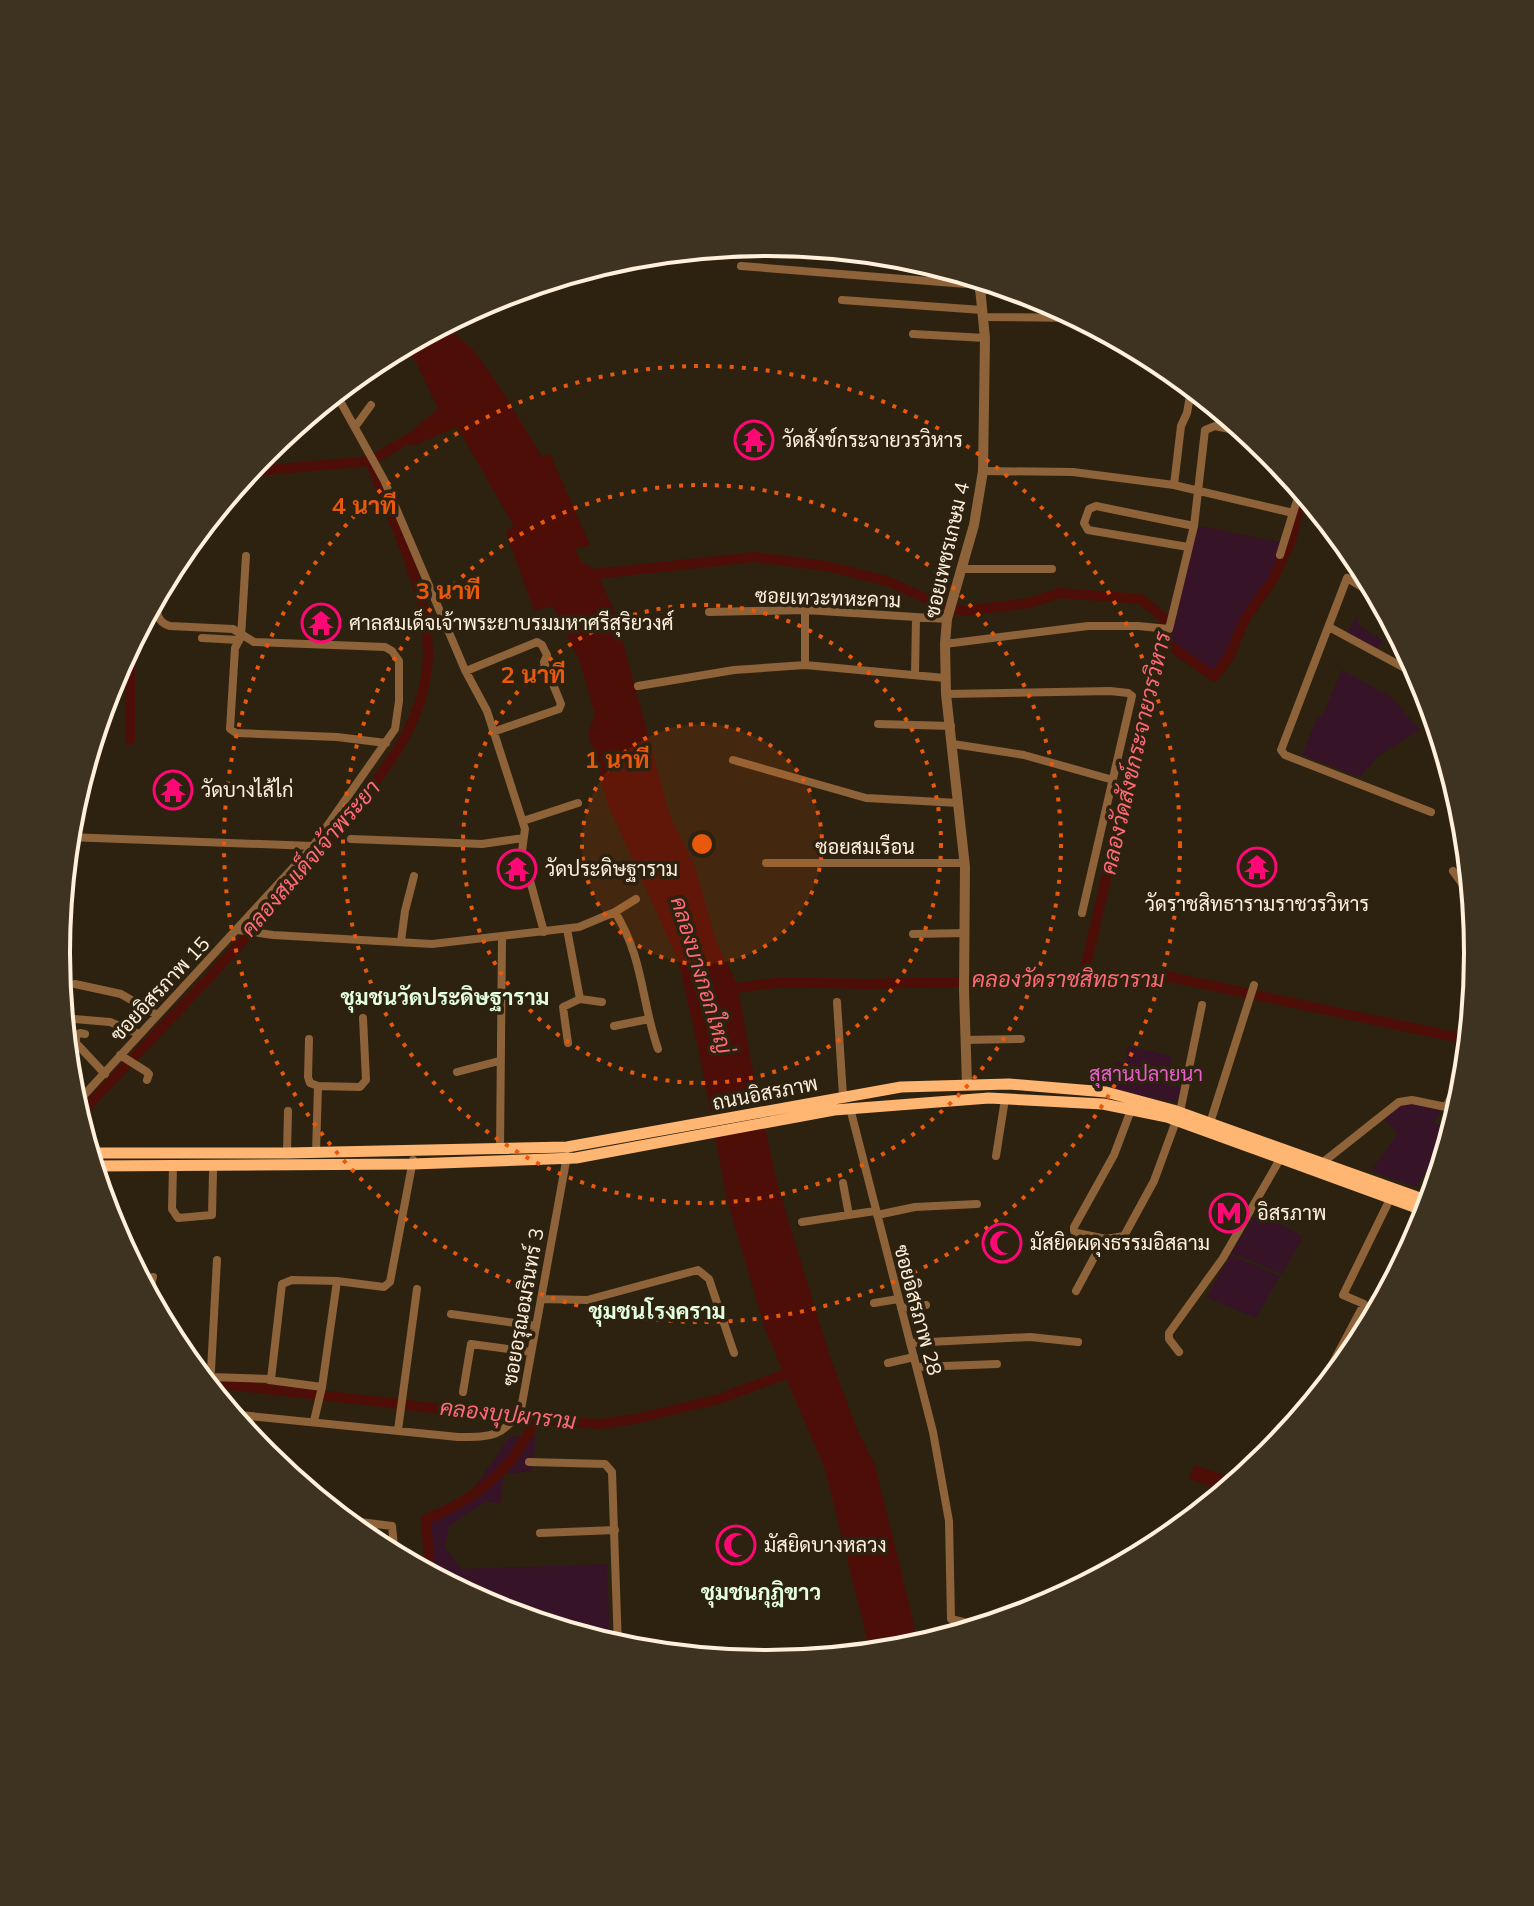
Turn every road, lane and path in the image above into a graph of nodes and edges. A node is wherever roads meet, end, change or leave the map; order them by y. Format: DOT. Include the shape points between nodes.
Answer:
graph roads {
  1 [pos="741,266"];
  2 [pos="954,282"];
  3 [pos="980,290"];
  4 [pos="842,300"];
  5 [pos="982,313"];
  6 [pos="1050,316"];
  7 [pos="913,334"];
  8 [pos="985,338"];
  9 [pos="1189,399"];
  10 [pos="341,402"];
  11 [pos="371,405"];
  12 [pos="355,427"];
  13 [pos="1226,428"];
  14 [pos="983,471"];
  15 [pos="1174,485"];
  16 [pos="1199,490"];
  17 [pos="1297,500"];
  18 [pos="1293,513"];
  19 [pos="1194,526"];
  20 [pos="1188,547"];
  21 [pos="1280,555"];
  22 [pos="246,556"];
  23 [pos="962,569"];
  24 [pos="1052,569"];
  25 [pos="1359,585"];
  26 [pos="805,610"];
  27 [pos="709,612"];
  28 [pos="158,614"];
  29 [pos="948,615"];
  30 [pos="916,617"];
  31 [pos="1329,627"];
  32 [pos="240,636"];
  33 [pos="202,638"];
  34 [pos="945,644"];
  35 [pos="805,665"];
  36 [pos="1402,667"];
  37 [pos="466,671"];
  38 [pos="915,675"];
  39 [pos="945,678"];
  40 [pos="638,686"];
  41 [pos="946,694"];
  42 [pos="878,724"];
  43 [pos="951,726"];
  44 [pos="493,732"];
  45 [pos="386,743"];
  46 [pos="953,744"];
  47 [pos="733,760"];
  48 [pos="1113,780"];
  49 [pos="578,803"];
  50 [pos="959,803"];
  51 [pos="1431,812"];
  52 [pos="523,821"];
  53 [pos="80,837"];
  54 [pos="523,838"];
  55 [pos="351,839"];
  56 [pos="313,846"];
  57 [pos="766,863"];
  58 [pos="965,863"];
  59 [pos="1453,871"];
  60 [pos="414,876"];
  61 [pos="1460,881"];
  62 [pos="636,899"];
  63 [pos="615,912"];
  64 [pos="1082,913"];
  65 [pos="567,929"];
  66 [pos="247,931"];
  67 [pos="544,932"];
  68 [pos="965,933"];
  69 [pos="913,934"];
  70 [pos="502,938"];
  71 [pos="401,941"];
  72 [pos="75,984"];
  73 [pos="1254,985"];
  74 [pos="580,999"];
  75 [pos="602,1002"];
  76 [pos="837,1002"];
  77 [pos="1202,1005"];
  78 [pos="157,1015"];
  79 [pos="363,1018"];
  80 [pos="73,1019"];
  81 [pos="649,1019"];
  82 [pos="614,1026"];
  83 [pos="85,1034"];
  84 [pos="139,1034"];
  85 [pos="309,1039"];
  86 [pos="1021,1039"];
  87 [pos="965,1040"];
  88 [pos="568,1043"];
  89 [pos="658,1049"];
  90 [pos="126,1059"];
  91 [pos="499,1061"];
  92 [pos="457,1072"];
  93 [pos="105,1074"];
  94 [pos="147,1080"];
  95 [pos="967,1084"];
  96 [pos="318,1086"];
  97 [pos="85,1095"];
  98 [pos="1005,1099"];
  99 [pos="965,1100"];
  100 [pos="837,1101"];
  101 [pos="1447,1105"];
  102 [pos="850,1108"];
  103 [pos="1131,1110"];
  104 [pos="288,1111"];
  105 [pos="1178,1117"];
  106 [pos="1210,1123"];
  107 [pos="500,1149"];
  108 [pos="415,1151"];
  109 [pos="100,1153"];
  110 [pos="287,1153"];
  111 [pos="316,1153"];
  112 [pos="567,1153"];
  113 [pos="996,1156"];
  114 [pos="1280,1159"];
  115 [pos="1322,1163"];
  116 [pos="413,1164"];
  117 [pos="104,1166"];
  118 [pos="173,1166"];
  119 [pos="213,1172"];
  120 [pos="843,1183"];
  121 [pos="1419,1198"];
  122 [pos="1390,1199"];
  123 [pos="977,1204"];
  124 [pos="1416,1208"];
  125 [pos="876,1213"];
  126 [pos="849,1215"];
  127 [pos="802,1222"];
  128 [pos="1104,1239"];
  129 [pos="217,1260"];
  130 [pos="153,1277"];
  131 [pos="152,1280"];
  132 [pos="337,1281"];
  133 [pos="417,1289"];
  134 [pos="1076,1291"];
  135 [pos="541,1299"];
  136 [pos="874,1303"];
  137 [pos="900,1303"];
  138 [pos="926,1305"];
  139 [pos="451,1314"];
  140 [pos="536,1326"];
  141 [pos="1078,1342"];
  142 [pos="910,1343"];
  143 [pos="1340,1350"];
  144 [pos="531,1352"];
  145 [pos="1179,1352"];
  146 [pos="734,1353"];
  147 [pos="914,1357"];
  148 [pos="888,1363"];
  149 [pos="997,1364"];
  150 [pos="917,1367"];
  151 [pos="211,1372"];
  152 [pos="269,1380"];
  153 [pos="218,1383"];
  154 [pos="322,1387"];
  155 [pos="463,1392"];
  156 [pos="245,1415"];
  157 [pos="314,1421"];
  158 [pos="398,1430"];
  159 [pos="529,1462"];
  160 [pos="366,1523"];
  161 [pos="615,1530"];
  162 [pos="540,1533"];
  163 [pos="394,1542"];
  164 [pos="962,1622"];
  165 [pos="618,1634"];
  1 -- 2 [label="street"];
  3 -- 5 [label="street, ซอยเพชรเกษม 4"];
  4 -- 5 [label="street"];
  5 -- 6 [label="street"];
  5 -- 8 [label="street, ซอยเพชรเกษม 4"];
  7 -- 8 [label="street"];
  8 -- 14 [label="street, ซอยเพชรเกษม 4"];
  9 -- 15 [label="street"];
  10 -- 12 [label="street"];
  11 -- 12 [label="street"];
  12 -- 37 [label="street" via="406,528"];
  13 -- 16 [label="street" via="1205,430"];
  14 -- 15 [label="street" via="1073,472"];
  14 -- 23 [label="street, ซอยเพชรเกษม 4"];
  15 -- 16 [label="street"];
  16 -- 18 [label="street"];
  16 -- 19 [label="street"];
  17 -- 18 [label="street"];
  18 -- 21 [label="street"];
  19 -- 20 [label="street"];
  19 -- 20 [label="street" via="1096,506 1084,523 1088,530"];
  20 -- 34 [label="street" via="1173,620 1164,630 1088,626"];
  22 -- 32 [label="street"];
  23 -- 24 [label="street"];
  23 -- 29 [label="street, ซอยเพชรเกษม 4"];
  25 -- 31 [label="street" via="1347,578"];
  26 -- 27 [label="street, ซอยเทวะทหะคาม"];
  26 -- 30 [label="street, ซอยเทวะทหะคาม"];
  26 -- 35 [label="street"];
  28 -- 32 [label="street" via="164,625 233,629"];
  29 -- 30 [label="street, ซอยเทวะทหะคาม"];
  29 -- 34 [label="street, ซอยเพชรเกษม 4"];
  30 -- 38 [label="street"];
  31 -- 36 [label="street"];
  31 -- 51 [label="street" via="1281,750"];
  32 -- 33 [label="street"];
  32 -- 45 [label="street, ซอยอิสรภาพ 15" via="254,642 392,651 399,661 399,701 395,729"];
  32 -- 45 [label="street" via="230,714 233,732"];
  34 -- 39 [label="street, ซอยเพชรเกษม 4"];
  35 -- 38 [label="street"];
  35 -- 40 [label="street"];
  37 -- 44 [label="street"];
  37 -- 44 [label="street" via="537,642 547,655 544,662 561,704 558,711"];
  38 -- 39 [label="street"];
  39 -- 41 [label="street, ซอยเพชรเกษม 4"];
  41 -- 43 [label="street, ซอยเพชรเกษม 4"];
  41 -- 48 [label="street" via="1129,693 1133,701"];
  42 -- 43 [label="street"];
  43 -- 46 [label="street, ซอยเพชรเกษม 4"];
  44 -- 52 [label="street"];
  45 -- 56 [label="street, ซอยอิสรภาพ 15"];
  46 -- 48 [label="street" via="1024,755"];
  46 -- 50 [label="street, ซอยเพชรเกษม 4"];
  47 -- 50 [label="street" via="866,798"];
  48 -- 64 [label="street"];
  49 -- 52 [label="street"];
  50 -- 58 [label="street, ซอยเพชรเกษม 4"];
  52 -- 54 [label="street"];
  53 -- 56 [label="street"];
  54 -- 55 [label="street" via="482,844"];
  54 -- 67 [label="street"];
  56 -- 66 [label="street, ซอยอิสรภาพ 15"];
  57 -- 58 [label="street, ซอยสมเรือน"];
  58 -- 68 [label="street, ซอยเพชรเกษม 4"];
  59 -- 61 [label="street"];
  60 -- 71 [label="street"];
  62 -- 63 [label="street"];
  63 -- 65 [label="street"];
  63 -- 81 [label="street" via="638,962"];
  65 -- 67 [label="street"];
  65 -- 74 [label="street"];
  66 -- 71 [label="street"];
  66 -- 78 [label="street, ซอยอิสรภาพ 15"];
  67 -- 70 [label="street"];
  68 -- 69 [label="street"];
  68 -- 87 [label="street, ซอยเพชรเกษม 4"];
  70 -- 71 [label="street"];
  70 -- 91 [label="street"];
  72 -- 78 [label="street" via="121,994"];
  73 -- 106 [label="street"];
  74 -- 75 [label="street"];
  74 -- 88 [label="street" via="563,1007"];
  76 -- 100 [label="street"];
  77 -- 105 [label="street"];
  78 -- 84 [label="street, ซอยอิสรภาพ 15"];
  79 -- 96 [label="street" via="366,1080 360,1087"];
  80 -- 84 [label="street" via="110,1022"];
  81 -- 82 [label="street"];
  81 -- 89 [label="street"];
  83 -- 93 [label="street" via="76,1036 76,1043"];
  84 -- 90 [label="street, ซอยอิสรภาพ 15"];
  85 -- 96 [label="street" via="308,1077"];
  86 -- 87 [label="street"];
  87 -- 95 [label="street, ซอยเพชรเกษม 4"];
  90 -- 93 [label="street, ซอยอิสรภาพ 15"];
  90 -- 94 [label="street" via="149,1074"];
  91 -- 92 [label="street"];
  91 -- 107 [label="street"];
  93 -- 97 [label="street, ซอยอิสรภาพ 15"];
  95 -- 99 [label="main road"];
  95 -- 100 [label="main road, ถนนอิสรภาพ" via="901,1087"];
  95 -- 105 [label="main road, ถนนอิสรภาพ" via="1106,1092"];
  96 -- 111 [label="street"];
  98 -- 99 [label="main road"];
  98 -- 103 [label="main road"];
  98 -- 113 [label="street"];
  99 -- 102 [label="main road"];
  100 -- 102 [label="main road"];
  100 -- 112 [label="main road, ถนนอิสรภาพ"];
  101 -- 115 [label="street" via="1399,1102"];
  102 -- 125 [label="street, ซอยอิสรภาพ 28"];
  103 -- 105 [label="main road"];
  103 -- 128 [label="street" via="1074,1231"];
  104 -- 110 [label="street"];
  105 -- 106 [label="main road, ถนนอิสรภาพ"];
  105 -- 114 [label="main road"];
  105 -- 128 [label="street" via="1154,1181 1124,1236"];
  106 -- 115 [label="main road, ถนนอิสรภาพ"];
  107 -- 108 [label="main road, ถนนอิสรภาพ"];
  107 -- 112 [label="main road, ถนนอิสรภาพ"];
  108 -- 111 [label="main road, ถนนอิสรภาพ"];
  108 -- 116 [label="street"];
  109 -- 110 [label="main road, ถนนอิสรภาพ"];
  110 -- 111 [label="main road, ถนนอิสรภาพ"];
  112 -- 116 [label="main road"];
  112 -- 135 [label="street, ซอยอรุณอมรินทร์ 3"];
  114 -- 122 [label="main road"];
  114 -- 145 [label="street" via="1223,1258 1169,1333"];
  115 -- 121 [label="main road, ถนนอิสรภาพ"];
  116 -- 118 [label="main road"];
  116 -- 132 [label="street" via="387,1286"];
  117 -- 118 [label="main road"];
  118 -- 119 [label="street" via="172,1209 178,1218 212,1215"];
  120 -- 126 [label="street"];
  122 -- 124 [label="main road"];
  122 -- 143 [label="street" via="1343,1295 1364,1304"];
  123 -- 125 [label="street"];
  125 -- 126 [label="street"];
  125 -- 137 [label="street, ซอยอิสรภาพ 28"];
  126 -- 127 [label="street"];
  128 -- 134 [label="street"];
  129 -- 151 [label="street"];
  130 -- 131 [label="street"];
  132 -- 152 [label="street" via="282,1284"];
  132 -- 154 [label="street"];
  133 -- 158 [label="street"];
  135 -- 140 [label="street, ซอยอรุณอมรินทร์ 3"];
  135 -- 146 [label="street" via="587,1300 698,1270 709,1279"];
  136 -- 137 [label="street"];
  137 -- 138 [label="street"];
  137 -- 142 [label="street, ซอยอิสรภาพ 28"];
  139 -- 140 [label="street"];
  140 -- 144 [label="street, ซอยอรุณอมรินทร์ 3"];
  141 -- 142 [label="street" via="1016,1337"];
  142 -- 147 [label="street, ซอยอิสรภาพ 28"];
  144 -- 155 [label="street" via="471,1344"];
  144 -- 158 [label="street, ซอยอรุณอมรินทร์ 3" via="521,1409 498,1434 458,1437"];
  147 -- 148 [label="street"];
  147 -- 150 [label="street, ซอยอิสรภาพ 28"];
  149 -- 150 [label="street"];
  150 -- 164 [label="street, ซอยอิสรภาพ 28" via="949,1521 951,1619"];
  152 -- 153 [label="street"];
  152 -- 154 [label="street"];
  154 -- 157 [label="street"];
  156 -- 157 [label="street, ซอยอรุณอมรินทร์ 3"];
  157 -- 158 [label="street, ซอยอรุณอมรินทร์ 3"];
  159 -- 161 [label="street" via="609,1466"];
  160 -- 163 [label="street" via="392,1526"];
  161 -- 162 [label="street"];
  161 -- 165 [label="street"];
}
